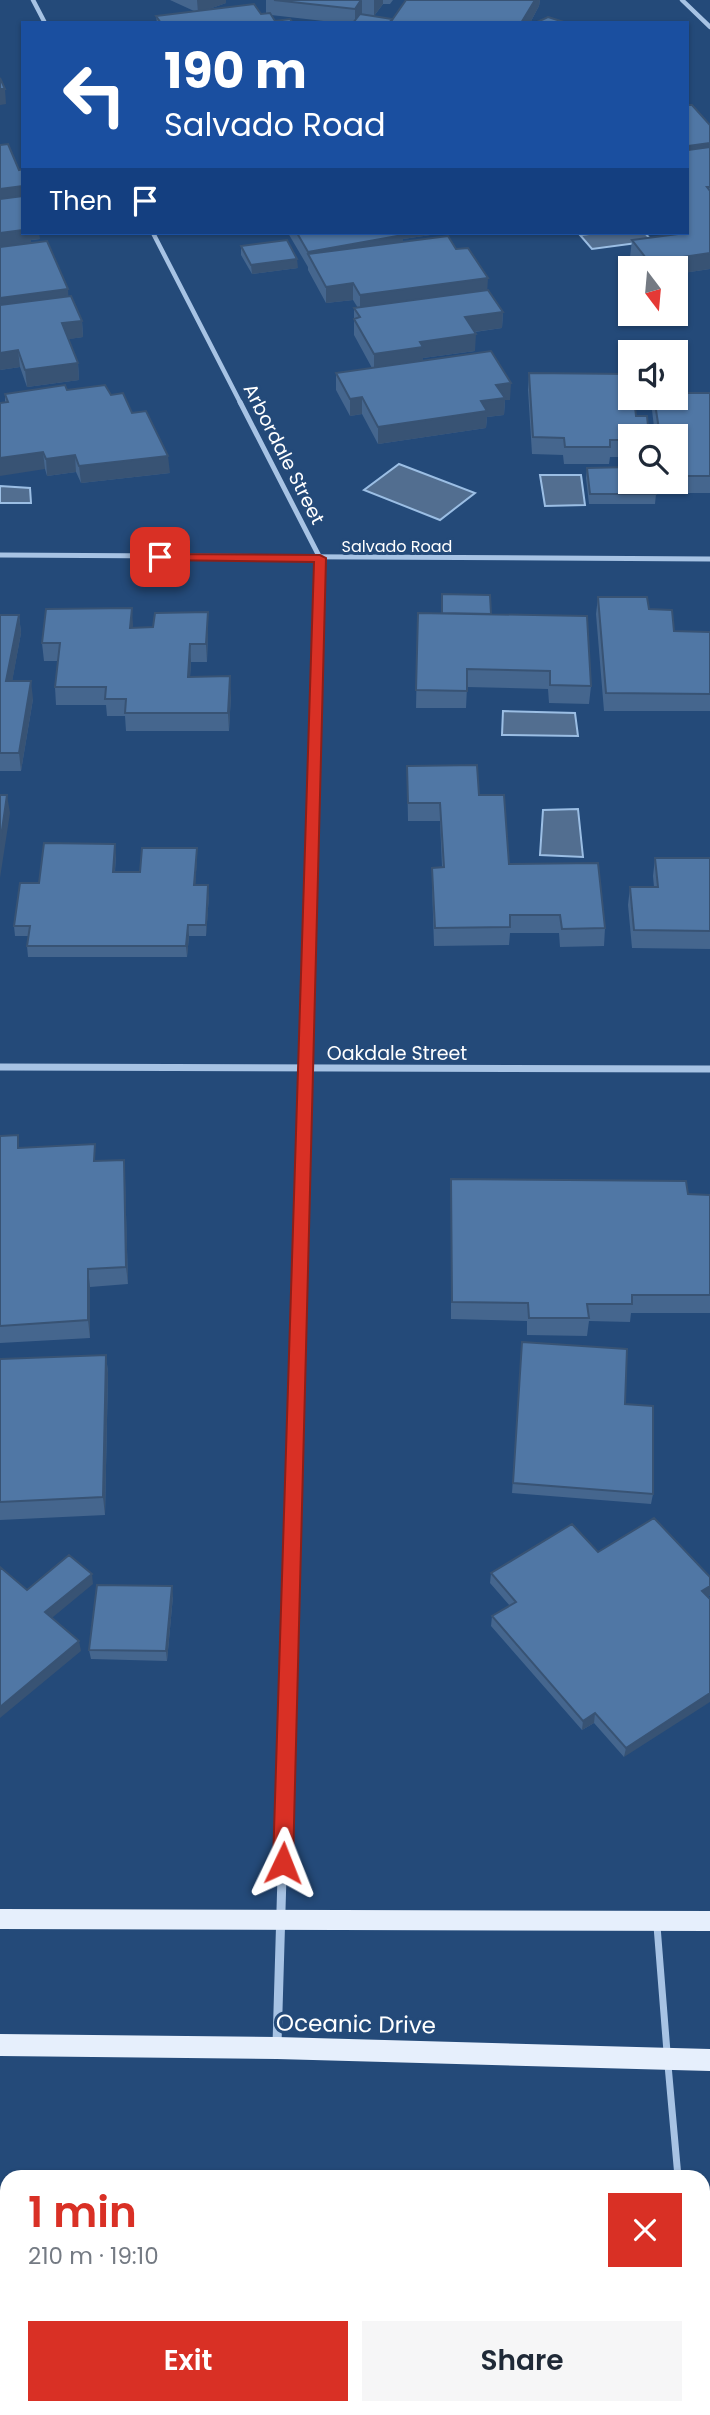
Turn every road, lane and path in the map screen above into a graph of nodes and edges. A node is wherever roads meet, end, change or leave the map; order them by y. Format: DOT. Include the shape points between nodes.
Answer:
graph roads {
  1 [pos="33,0"];
  2 [pos="682,0"];
  3 [pos="44,21"];
  4 [pos="710,27"];
  5 [pos="154,235"];
  6 [pos="0,555"];
  7 [pos="320,558"];
  8 [pos="710,559"];
  9 [pos="0,1067"];
  10 [pos="306,1069"];
  11 [pos="710,1069"];
  12 [pos="281,1918"];
  13 [pos="0,1919"];
  14 [pos="657,1921"];
  15 [pos="710,1921"];
  16 [pos="0,2045"];
  17 [pos="277,2048"];
  18 [pos="668,2059"];
  19 [pos="710,2060"];
  20 [pos="677,2170"];
  1 -- 3 [label="street"];
  2 -- 4 [label="street"];
  5 -- 7 [label="street, Arbordale Street"];
  6 -- 7 [label="street, Salvado Road"];
  7 -- 8 [label="street, Salvado Road"];
  7 -- 10 [label="street, Arbordale Street"];
  9 -- 10 [label="street, Oakdale Street"];
  10 -- 11 [label="street, Oakdale Street"];
  10 -- 12 [label="street, Arbordale Street"];
  12 -- 13 [label="main road"];
  12 -- 14 [label="main road"];
  12 -- 17 [label="street, Arbordale Street"];
  14 -- 15 [label="main road"];
  14 -- 18 [label="lane"];
  16 -- 17 [label="main road, Oceanic Drive"];
  17 -- 18 [label="main road, Oceanic Drive"];
  18 -- 19 [label="main road, Oceanic Drive"];
  18 -- 20 [label="lane"];
}
